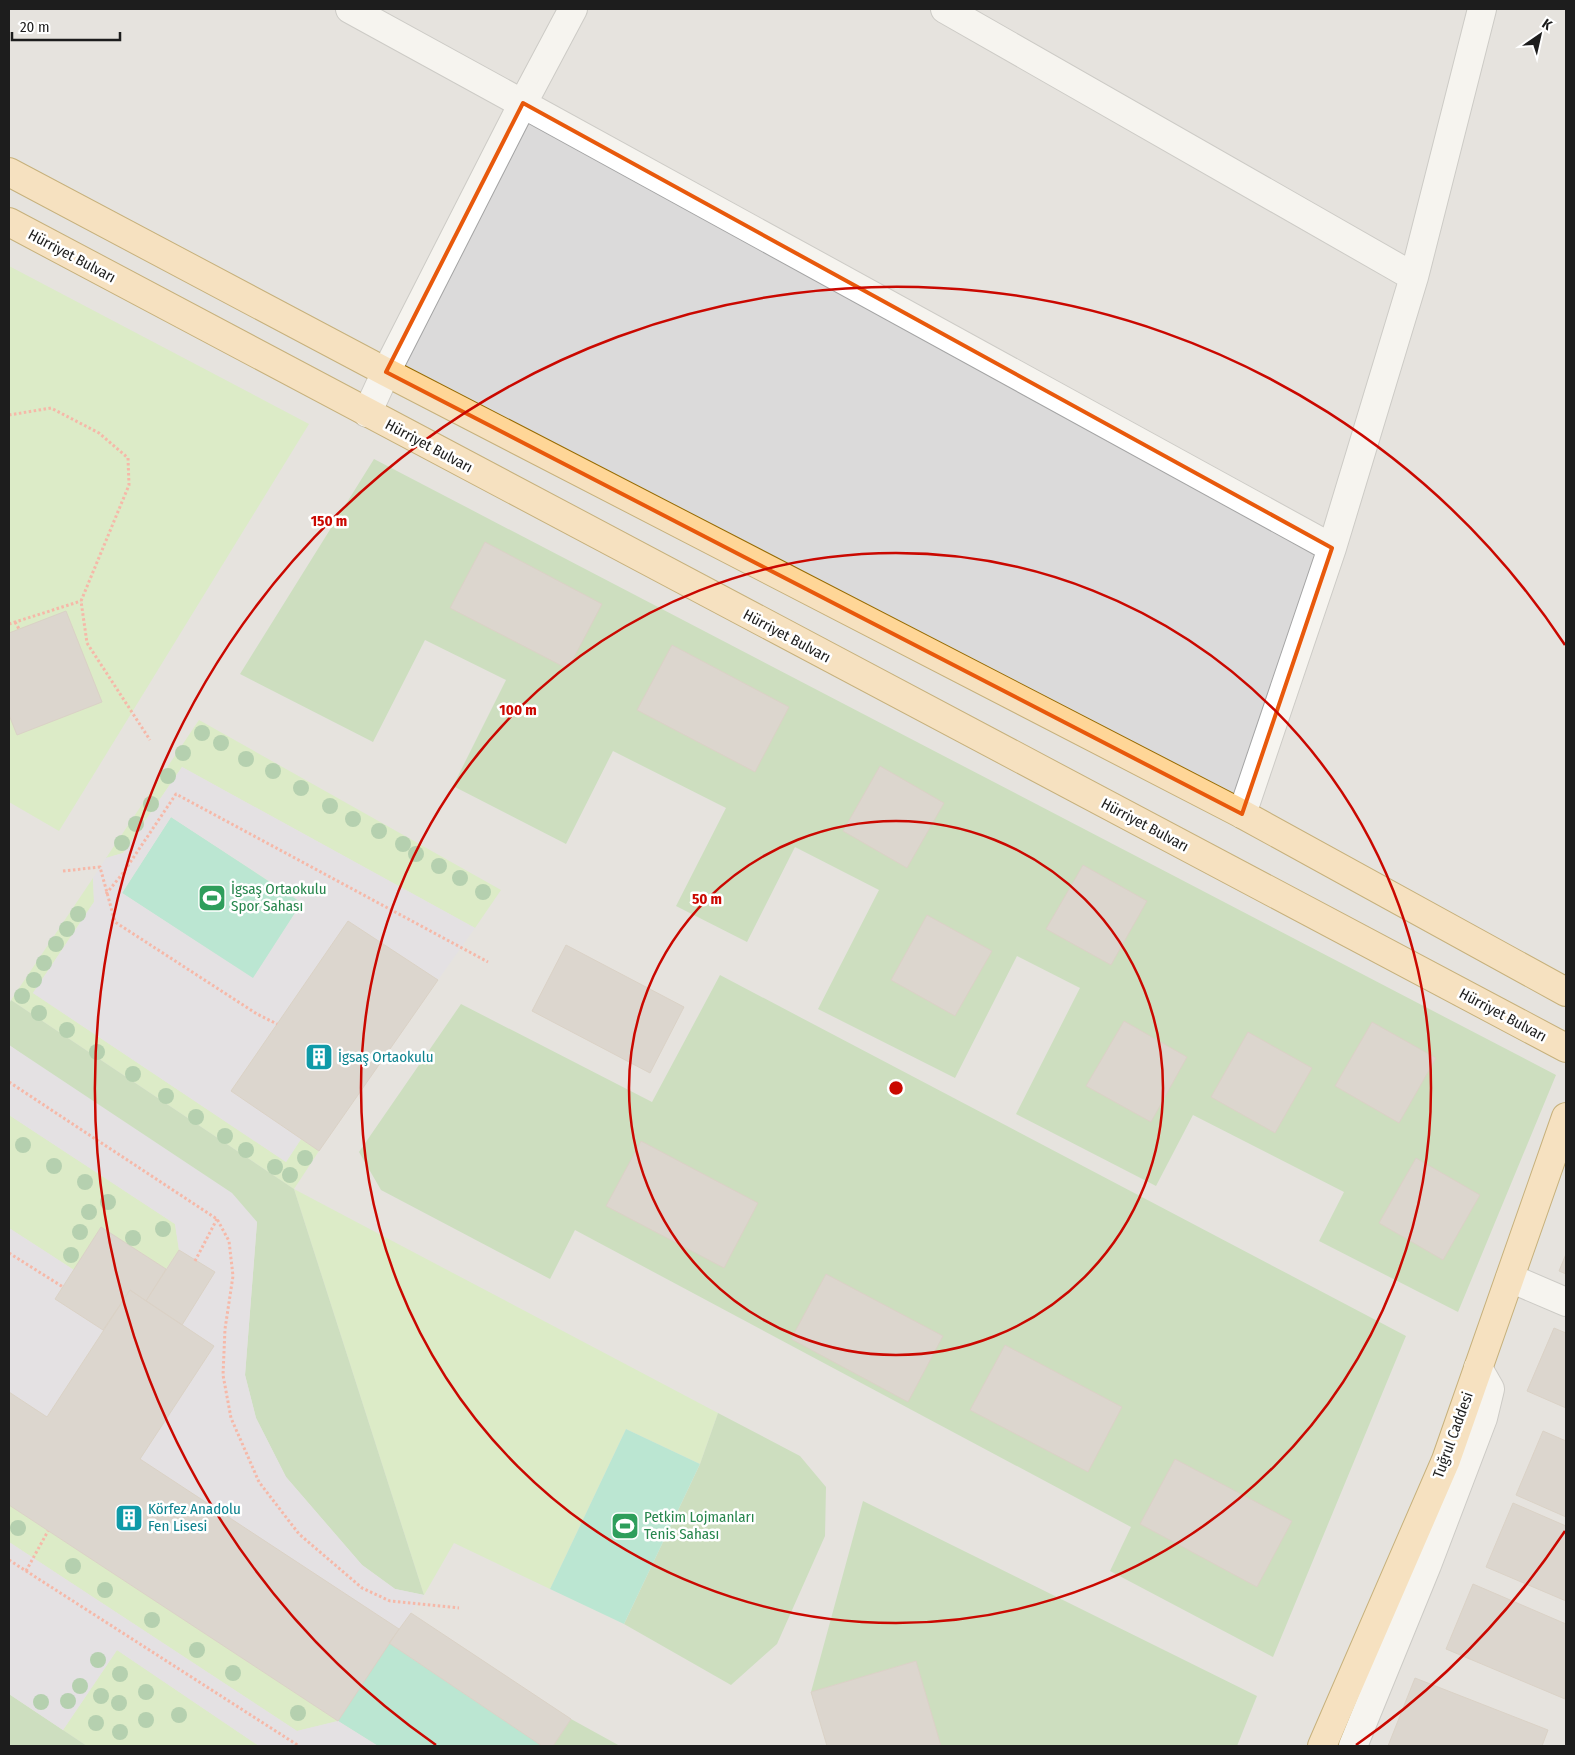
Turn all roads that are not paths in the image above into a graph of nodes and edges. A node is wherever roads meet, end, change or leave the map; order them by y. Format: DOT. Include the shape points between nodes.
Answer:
graph roads {
  1 [pos="350,9"];
  2 [pos="573,9"];
  3 [pos="945,9"];
  4 [pos="1482,9"];
  5 [pos="523,103"];
  6 [pos="9,172"];
  7 [pos="9,222"];
  8 [pos="1414,277"];
  9 [pos="386,372"];
  10 [pos="367,413"];
  11 [pos="1332,548"];
  12 [pos="1242,814"];
  13 [pos="1566,992"];
  14 [pos="1566,1048"];
  15 [pos="1566,1117"];
  16 [pos="1510,1278"];
  17 [pos="1566,1302"];
  18 [pos="1478,1368"];
  19 [pos="1322,1746"];
  20 [pos="1353,1746"];
  1 -- 5 [label="street"];
  2 -- 5 [label="street"];
  3 -- 8 [label="street"];
  4 -- 8 [label="street"];
  5 -- 9 [label="street"];
  5 -- 11 [label="street"];
  6 -- 9 [label="main road"];
  7 -- 10 [label="main road, Hürriyet Bulvarı"];
  8 -- 11 [label="street"];
  9 -- 10 [label="street"];
  9 -- 12 [label="main road"];
  10 -- 14 [label="main road, Hürriyet Bulvarı"];
  11 -- 12 [label="street"];
  12 -- 13 [label="main road"];
  15 -- 16 [label="main road, Tuğrul Caddesi"];
  16 -- 17 [label="street"];
  16 -- 18 [label="main road, Tuğrul Caddesi"];
  18 -- 19 [label="main road, Tuğrul Caddesi" via="1446,1460"];
  18 -- 20 [label="street" via="1490,1389 1483,1418"];
}
